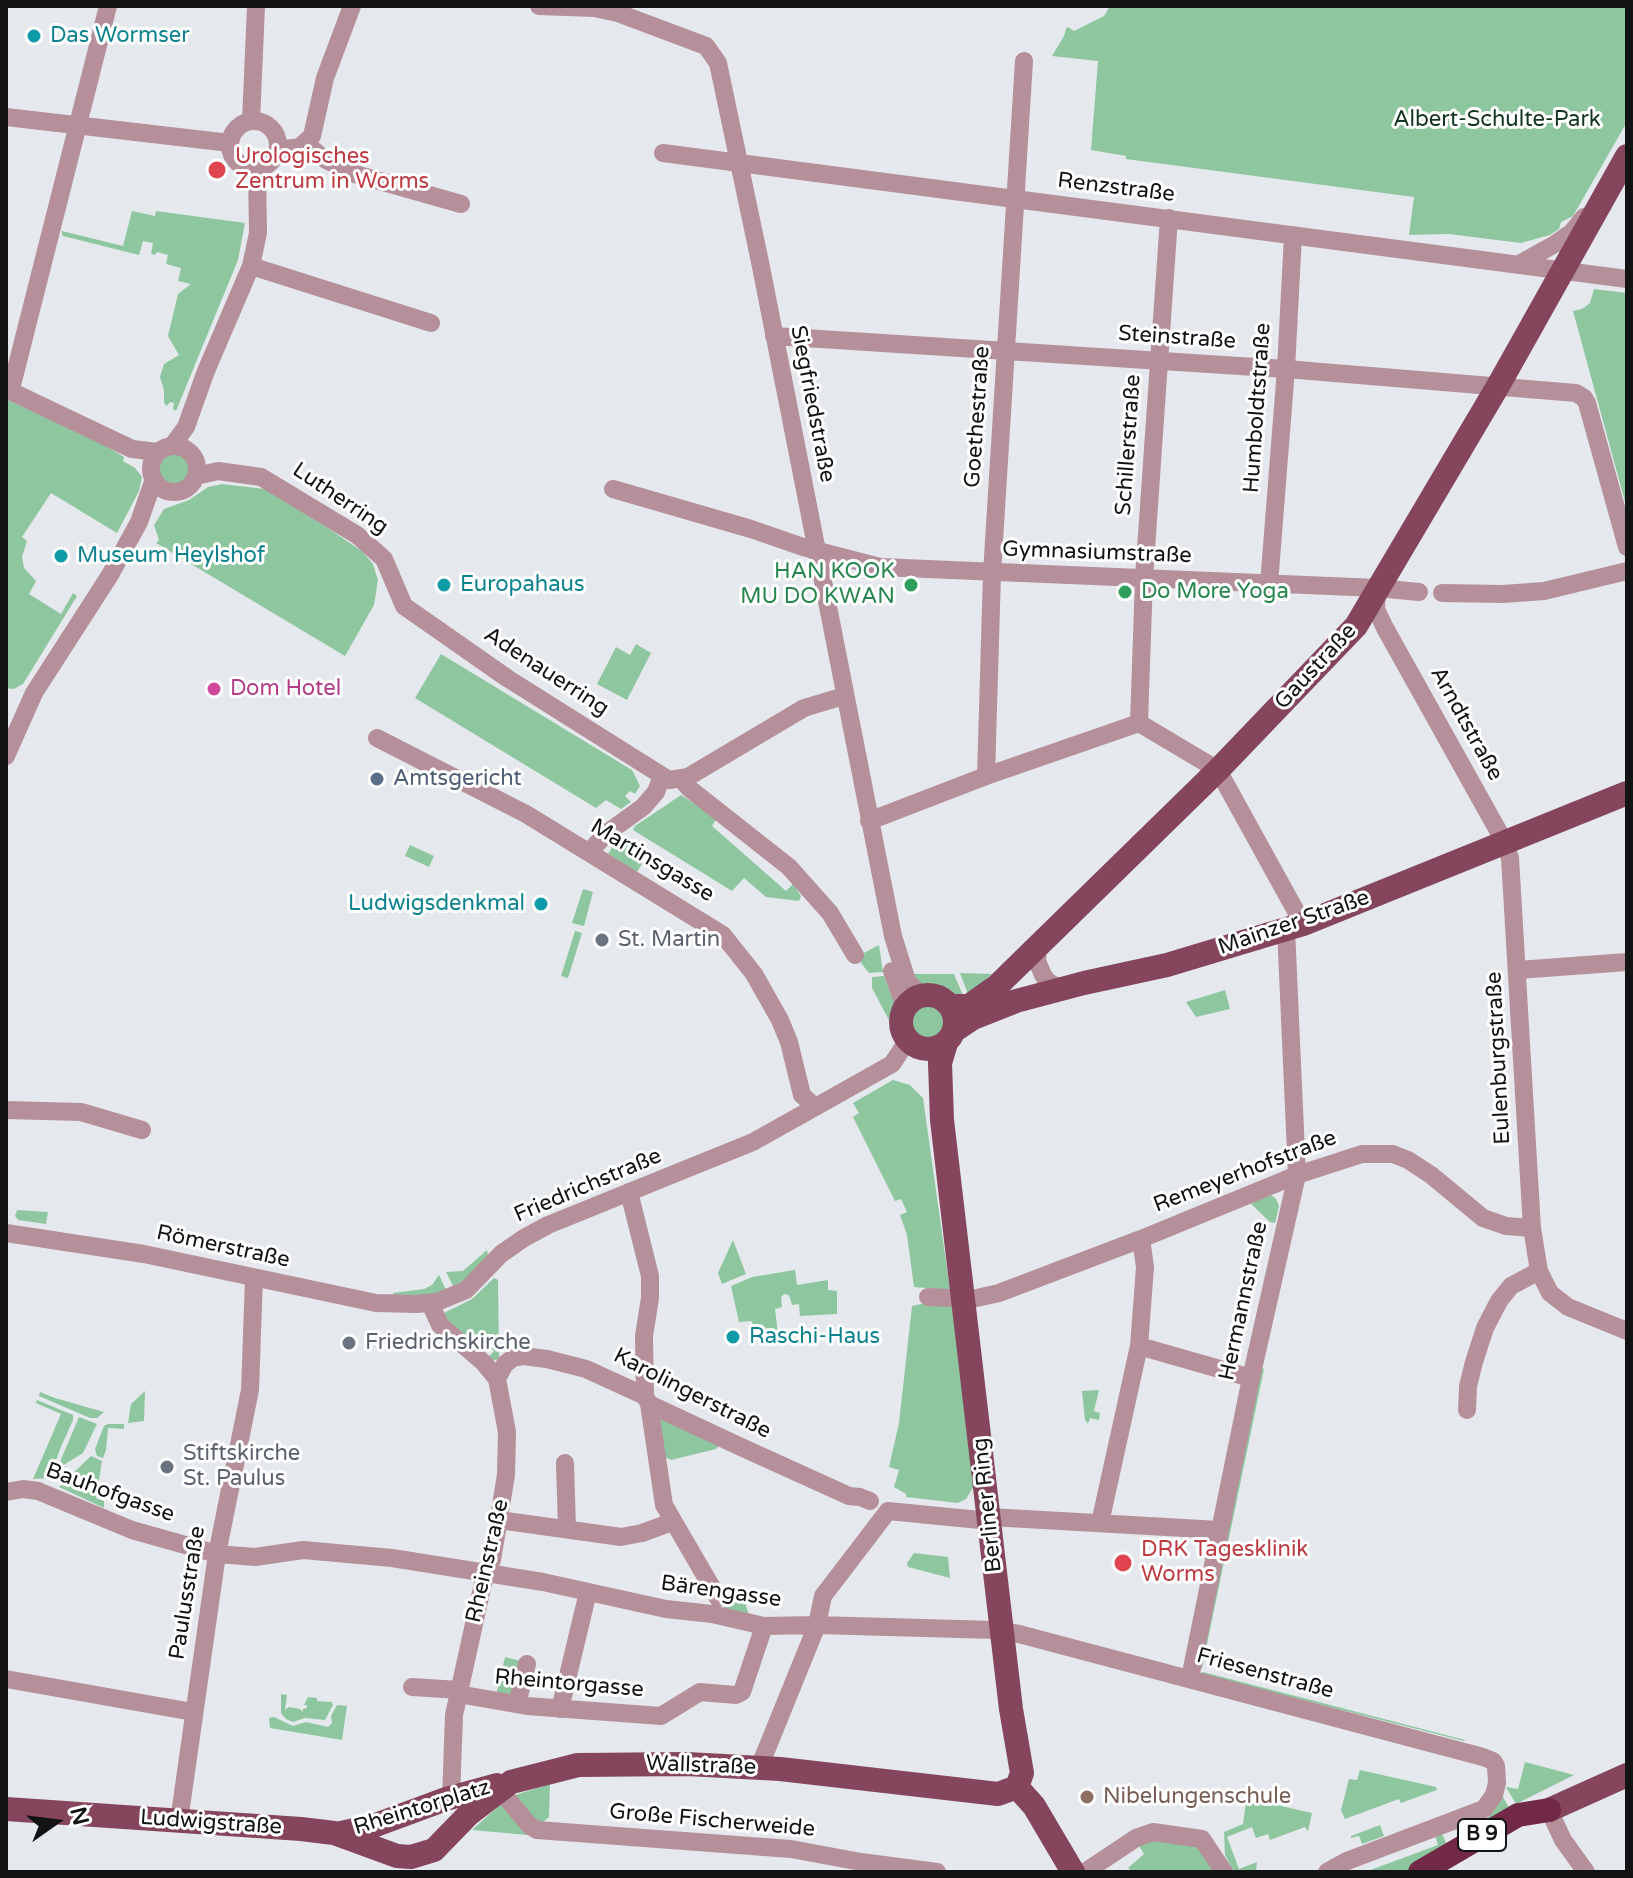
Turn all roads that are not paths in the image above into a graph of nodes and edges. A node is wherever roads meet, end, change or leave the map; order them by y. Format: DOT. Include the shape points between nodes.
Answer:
graph roads {
  1 [pos="108,6"];
  2 [pos="256,6"];
  3 [pos="352,6"];
  4 [pos="539,6"];
  5 [pos="549,6"];
  6 [pos="1024,61"];
  7 [pos="6,117"];
  8 [pos="251,121"];
  9 [pos="78,126"];
  10 [pos="230,143"];
  11 [pos="306,144"];
  12 [pos="278,150"];
  13 [pos="663,153"];
  14 [pos="739,162"];
  15 [pos="1622,165"];
  16 [pos="257,169"];
  17 [pos="1016,200"];
  18 [pos="461,204"];
  19 [pos="1169,218"];
  20 [pos="1293,235"];
  21 [pos="1519,264"];
  22 [pos="251,266"];
  23 [pos="1564,270"];
  24 [pos="1627,279"];
  25 [pos="431,323"];
  26 [pos="774,336"];
  27 [pos="1006,351"];
  28 [pos="1159,361"];
  29 [pos="1286,369"];
  30 [pos="1498,386"];
  31 [pos="7,390"];
  32 [pos="173,465"];
  33 [pos="613,489"];
  34 [pos="1627,547"];
  35 [pos="816,549"];
  36 [pos="1627,571"];
  37 [pos="992,573"];
  38 [pos="1144,578"];
  39 [pos="1269,584"];
  40 [pos="1377,588"];
  41 [pos="1419,592"];
  42 [pos="1442,593"];
  43 [pos="404,606"];
  44 [pos="1356,626"];
  45 [pos="1385,628"];
  46 [pos="844,696"];
  47 [pos="1139,723"];
  48 [pos="377,738"];
  49 [pos="6,756"];
  50 [pos="1218,770"];
  51 [pos="662,776"];
  52 [pos="986,776"];
  53 [pos="682,780"];
  54 [pos="1627,793"];
  55 [pos="869,821"];
  56 [pos="1505,843"];
  57 [pos="590,851"];
  58 [pos="1294,926"];
  59 [pos="893,936"];
  60 [pos="1038,947"];
  61 [pos="855,955"];
  62 [pos="1627,962"];
  63 [pos="1518,970"];
  64 [pos="1060,989"];
  65 [pos="925,995"];
  66 [pos="903,1011"];
  67 [pos="936,1034"];
  68 [pos="815,1107"];
  69 [pos="6,1110"];
  70 [pos="142,1130"];
  71 [pos="1297,1175"];
  72 [pos="629,1192"];
  73 [pos="1532,1228"];
  74 [pos="6,1233"];
  75 [pos="1141,1239"];
  76 [pos="1539,1271"];
  77 [pos="254,1278"];
  78 [pos="928,1297"];
  79 [pos="964,1299"];
  80 [pos="430,1303"];
  81 [pos="1627,1331"];
  82 [pos="1139,1346"];
  83 [pos="1251,1378"];
  84 [pos="497,1379"];
  85 [pos="647,1400"];
  86 [pos="1467,1410"];
  87 [pos="565,1463"];
  88 [pos="6,1492"];
  89 [pos="877,1505"];
  90 [pos="990,1519"];
  91 [pos="499,1520"];
  92 [pos="672,1522"];
  93 [pos="1100,1523"];
  94 [pos="567,1529"];
  95 [pos="1219,1530"];
  96 [pos="217,1554"];
  97 [pos="485,1574"];
  98 [pos="588,1592"];
  99 [pos="718,1598"];
  100 [pos="817,1625"];
  101 [pos="764,1626"];
  102 [pos="1002,1631"];
  103 [pos="527,1664"];
  104 [pos="1190,1678"];
  105 [pos="6,1679"];
  106 [pos="412,1687"];
  107 [pos="458,1692"];
  108 [pos="517,1704"];
  109 [pos="560,1709"];
  110 [pos="193,1712"];
  111 [pos="759,1768"];
  112 [pos="1627,1775"];
  113 [pos="505,1786"];
  114 [pos="1017,1787"];
  115 [pos="451,1798"];
  116 [pos="1554,1808"];
  117 [pos="6,1809"];
  118 [pos="179,1821"];
  119 [pos="334,1833"];
  120 [pos="421,1864"];
  121 [pos="1582,1866"];
  122 [pos="937,1872"];
  123 [pos="1073,1872"];
  124 [pos="1085,1872"];
  125 [pos="1224,1872"];
  126 [pos="1327,1872"];
  127 [pos="1420,1872"];
  128 [pos="1451,1872"];
  1 -- 9 [label="street"];
  2 -- 8 [label="street"];
  3 -- 11 [label="street"];
  4 -- 5 [label="street, Siegfriedstraße"];
  5 -- 14 [label="street, Siegfriedstraße" via="618,13 706,46 721,72"];
  6 -- 17 [label="street, Goethestraße"];
  7 -- 9 [label="street"];
  8 -- 10 [label="street" via="237,129"];
  8 -- 12 [label="street" via="270,127"];
  9 -- 10 [label="street"];
  9 -- 31 [label="street"];
  10 -- 16 [label="street" via="239,164"];
  11 -- 12 [label="street"];
  11 -- 18 [label="street" via="355,174"];
  12 -- 16 [label="street" via="269,164"];
  13 -- 14 [label="street, Renzstraße"];
  14 -- 17 [label="street, Renzstraße"];
  14 -- 26 [label="street, Siegfriedstraße"];
  15 -- 21 [label="street" via="1572,232"];
  15 -- 23 [label="main road, Gaustraße"];
  16 -- 22 [label="street" via="258,233"];
  17 -- 19 [label="street, Renzstraße"];
  17 -- 27 [label="street, Goethestraße"];
  19 -- 20 [label="street, Renzstraße"];
  19 -- 28 [label="street, Schillerstraße"];
  20 -- 21 [label="street, Renzstraße"];
  20 -- 29 [label="street, Humboldtstraße"];
  21 -- 23 [label="street, Renzstraße"];
  22 -- 25 [label="street"];
  22 -- 32 [label="street"];
  23 -- 24 [label="street, Renzstraße"];
  23 -- 30 [label="main road, Gaustraße"];
  26 -- 27 [label="street, Steinstraße"];
  26 -- 35 [label="street, Siegfriedstraße"];
  27 -- 28 [label="street, Steinstraße"];
  27 -- 37 [label="street, Goethestraße"];
  28 -- 29 [label="street, Steinstraße"];
  28 -- 38 [label="street, Schillerstraße"];
  29 -- 30 [label="street, Steinstraße"];
  29 -- 39 [label="street, Humboldtstraße"];
  30 -- 34 [label="street, Steinstraße" via="1576,393 1587,403"];
  30 -- 40 [label="main road, Gaustraße"];
  31 -- 32 [label="street, Lutherring"];
  32 -- 43 [label="street, Lutherring" via="268,480 357,535 384,559"];
  32 -- 49 [label="street" via="34,693"];
  33 -- 35 [label="street, Gymnasiumstraße"];
  35 -- 37 [label="street, Gymnasiumstraße" via="880,567"];
  35 -- 46 [label="street, Siegfriedstraße"];
  36 -- 42 [label="street" via="1544,591"];
  37 -- 38 [label="street, Gymnasiumstraße"];
  37 -- 52 [label="street, Goethestraße"];
  38 -- 39 [label="street, Gymnasiumstraße"];
  38 -- 47 [label="street, Schillerstraße"];
  39 -- 40 [label="street, Gymnasiumstraße"];
  40 -- 41 [label="street, Gymnasiumstraße"];
  40 -- 44 [label="main road, Gaustraße"];
  40 -- 45 [label="street, Arndtstraße" via="1376,609"];
  43 -- 51 [label="street, Adenauerring"];
  44 -- 45 [label="street" via="1372,621"];
  44 -- 50 [label="main road, Gaustraße"];
  45 -- 56 [label="street, Arndtstraße"];
  46 -- 53 [label="street" via="804,708"];
  46 -- 55 [label="street, Siegfriedstraße"];
  47 -- 50 [label="street"];
  47 -- 52 [label="street"];
  48 -- 57 [label="street, Martinsgasse"];
  50 -- 58 [label="street"];
  50 -- 60 [label="main road, Gaustraße"];
  51 -- 53 [label="street"];
  51 -- 57 [label="street" via="643,807"];
  52 -- 55 [label="street"];
  53 -- 61 [label="street" via="789,867 830,913"];
  54 -- 56 [label="main road, Mainzer Straße"];
  55 -- 59 [label="street, Siegfriedstraße"];
  56 -- 58 [label="main road, Mainzer Straße"];
  56 -- 63 [label="street, Eulenburgstraße"];
  57 -- 68 [label="street, Martinsgasse" via="732,944 780,1020 802,1095"];
  58 -- 64 [label="main road, Mainzer Straße" via="1167,965"];
  58 -- 71 [label="street, Hermannstraße"];
  59 -- 65 [label="street, Siegfriedstraße" via="907,981"];
  59 -- 66 [label="street, Siegfriedstraße" via="891,961"];
  60 -- 64 [label="street" via="1043,975"];
  60 -- 67 [label="main road, Gaustraße"];
  62 -- 63 [label="street"];
  63 -- 73 [label="street, Eulenburgstraße"];
  64 -- 67 [label="main road, Mainzer Straße" via="992,1009"];
  65 -- 66 [label="main road"];
  65 -- 67 [label="main road" via="939,997"];
  66 -- 67 [label="main road, Berliner Ring" via="901,1026"];
  67 -- 68 [label="street, Friedrichstraße"];
  67 -- 79 [label="main road, Berliner Ring"];
  68 -- 72 [label="street, Friedrichstraße" via="735,1150"];
  69 -- 70 [label="street" via="81,1112"];
  71 -- 73 [label="street, Remeyerhofstraße" via="1362,1154 1393,1154 1431,1175 1483,1218"];
  71 -- 75 [label="street, Remeyerhofstraße"];
  71 -- 83 [label="street, Hermannstraße"];
  72 -- 80 [label="street, Friedrichstraße" via="524,1238 466,1290"];
  72 -- 85 [label="street" via="651,1289 644,1336"];
  73 -- 76 [label="street, Eulenburgstraße"];
  74 -- 77 [label="street, Römerstraße" via="129,1251"];
  75 -- 79 [label="street, Remeyerhofstraße" via="999,1293"];
  75 -- 82 [label="street" via="1145,1267"];
  76 -- 81 [label="street" via="1550,1293 1568,1307"];
  76 -- 86 [label="street" via="1511,1286 1492,1315 1474,1362"];
  77 -- 80 [label="street, Römerstraße" via="376,1303"];
  77 -- 96 [label="street, Paulusstraße" via="250,1390"];
  78 -- 79 [label="street, Remeyerhofstraße"];
  79 -- 90 [label="main road, Berliner Ring"];
  80 -- 84 [label="street" via="440,1325"];
  82 -- 83 [label="street"];
  82 -- 93 [label="street"];
  83 -- 95 [label="street, Hermannstraße"];
  84 -- 85 [label="street, Karolingerstraße" via="513,1358 547,1359 605,1376"];
  84 -- 91 [label="street, Rheinstraße" via="508,1455"];
  85 -- 89 [label="street, Karolingerstraße"];
  85 -- 92 [label="street" via="661,1495"];
  87 -- 94 [label="street"];
  88 -- 96 [label="street, Bauhofgasse" via="38,1491 132,1530"];
  89 -- 90 [label="street, Karolingerstraße"];
  89 -- 100 [label="street" via="823,1596"];
  90 -- 93 [label="street, Karolingerstraße"];
  90 -- 102 [label="main road, Berliner Ring"];
  91 -- 94 [label="street"];
  91 -- 97 [label="street, Rheinstraße"];
  92 -- 94 [label="street" via="621,1537"];
  92 -- 99 [label="street"];
  93 -- 95 [label="street, Karolingerstraße"];
  95 -- 104 [label="street, Hermannstraße"];
  96 -- 97 [label="street, Bauhofgasse" via="255,1557 303,1550"];
  96 -- 110 [label="street, Paulusstraße"];
  97 -- 98 [label="street, Bärengasse"];
  97 -- 107 [label="street, Rheinstraße"];
  98 -- 101 [label="street, Bärengasse"];
  98 -- 109 [label="street"];
  100 -- 101 [label="street, Bärengasse"];
  100 -- 102 [label="street, Bärengasse"];
  100 -- 111 [label="street"];
  101 -- 109 [label="street, Rheintorgasse" via="742,1692 736,1695 700,1692 661,1716"];
  102 -- 104 [label="street, Friesenstraße"];
  102 -- 114 [label="main road, Berliner Ring" via="1022,1773"];
  103 -- 108 [label="street"];
  104 -- 126 [label="street, Friesenstraße" via="1493,1761 1497,1783 1491,1800 1478,1812"];
  105 -- 110 [label="street"];
  106 -- 107 [label="street, Rheintorgasse"];
  107 -- 108 [label="street, Rheintorgasse"];
  107 -- 115 [label="street, Rheinstraße"];
  108 -- 109 [label="street, Rheintorgasse"];
  110 -- 118 [label="street, Paulusstraße"];
  111 -- 113 [label="main road, Wallstraße" via="596,1764 556,1769"];
  111 -- 114 [label="main road, Wallstraße" via="998,1794"];
  112 -- 116 [label="main road, B 9"];
  113 -- 115 [label="main road, Rheintorplatz"];
  113 -- 120 [label="main road, Wallstraße"];
  113 -- 122 [label="street, Große Fischerweide" via="537,1830 791,1849"];
  114 -- 123 [label="main road"];
  115 -- 119 [label="main road, Rheintorplatz" via="373,1826"];
  116 -- 121 [label="street" via="1563,1840"];
  116 -- 127 [label="highway, B 9" via="1518,1815"];
  116 -- 128 [label="highway, B 9"];
  117 -- 118 [label="main road, Ludwigstraße"];
  118 -- 119 [label="main road, Ludwigstraße"];
  119 -- 120 [label="main road, Ludwigstraße"];
  124 -- 125 [label="street" via="1153,1832 1202,1839"];
}
